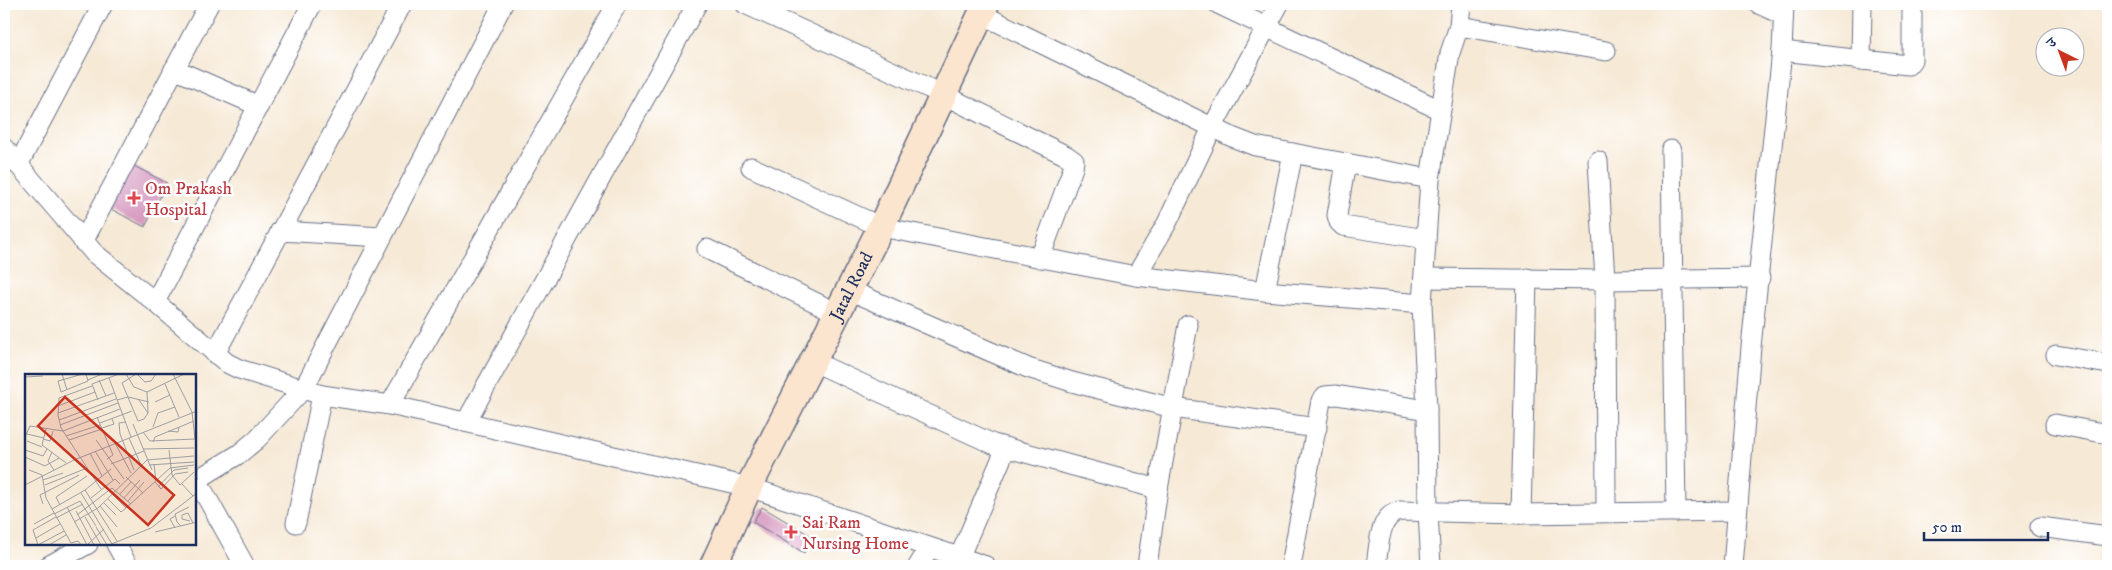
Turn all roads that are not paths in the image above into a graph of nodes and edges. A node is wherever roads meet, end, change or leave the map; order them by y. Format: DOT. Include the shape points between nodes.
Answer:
graph roads {
  1 [pos="103,4"];
  2 [pos="209,4"];
  3 [pos="312,4"];
  4 [pos="402,4"];
  5 [pos="503,4"];
  6 [pos="617,4"];
  7 [pos="697,4"];
  8 [pos="745,4"];
  9 [pos="1218,4"];
  10 [pos="1279,4"];
  11 [pos="1461,4"];
  12 [pos="1759,4"];
  13 [pos="1862,4"];
  14 [pos="1912,4"];
  15 [pos="983,9"];
  16 [pos="1784,9"];
  17 [pos="1459,26"];
  18 [pos="1267,27"];
  19 [pos="1606,51"];
  20 [pos="1782,51"];
  21 [pos="1861,61"];
  22 [pos="174,69"];
  23 [pos="944,96"];
  24 [pos="259,106"];
  25 [pos="1440,110"];
  26 [pos="1212,128"];
  27 [pos="4,148"];
  28 [pos="1671,150"];
  29 [pos="1293,153"];
  30 [pos="1598,161"];
  31 [pos="1346,163"];
  32 [pos="18,165"];
  33 [pos="751,167"];
  34 [pos="1430,179"];
  35 [pos="881,227"];
  36 [pos="280,231"];
  37 [pos="382,237"];
  38 [pos="1426,239"];
  39 [pos="83,242"];
  40 [pos="707,249"];
  41 [pos="1040,258"];
  42 [pos="1136,276"];
  43 [pos="1424,278"];
  44 [pos="1527,278"];
  45 [pos="1673,278"];
  46 [pos="1760,278"];
  47 [pos="1605,280"];
  48 [pos="849,290"];
  49 [pos="1265,291"];
  50 [pos="155,302"];
  51 [pos="1422,304"];
  52 [pos="837,313"];
  53 [pos="1188,325"];
  54 [pos="215,354"];
  55 [pos="2056,355"];
  56 [pos="812,361"];
  57 [pos="2108,364"];
  58 [pos="304,388"];
  59 [pos="322,395"];
  60 [pos="390,405"];
  61 [pos="1173,408"];
  62 [pos="1427,410"];
  63 [pos="466,422"];
  64 [pos="2055,424"];
  65 [pos="1317,428"];
  66 [pos="2108,434"];
  67 [pos="1006,448"];
  68 [pos="196,481"];
  69 [pos="749,488"];
  70 [pos="1158,489"];
  71 [pos="1736,510"];
  72 [pos="1606,511"];
  73 [pos="1428,512"];
  74 [pos="1676,512"];
  75 [pos="1520,514"];
  76 [pos="296,523"];
  77 [pos="2040,527"];
  78 [pos="2108,536"];
  79 [pos="86,545"];
  80 [pos="117,545"];
  81 [pos="929,548"];
  82 [pos="959,558"];
  83 [pos="48,566"];
  84 [pos="128,566"];
  85 [pos="244,566"];
  86 [pos="713,566"];
  87 [pos="918,566"];
  88 [pos="986,566"];
  89 [pos="1147,566"];
  90 [pos="1291,566"];
  91 [pos="1376,566"];
  92 [pos="1432,566"];
  93 [pos="1732,566"];
  1 -- 32 [label="street"];
  2 -- 22 [label="street"];
  3 -- 24 [label="street"];
  4 -- 36 [label="street"];
  5 -- 37 [label="street"];
  6 -- 60 [label="street"];
  7 -- 63 [label="street"];
  8 -- 23 [label="street"];
  9 -- 18 [label="street"];
  10 -- 18 [label="street"];
  11 -- 17 [label="street"];
  12 -- 16 [label="street"];
  13 -- 21 [label="street"];
  14 -- 21 [label="street" via="1911,63 1906,66"];
  15 -- 23 [label="main road, Jatal Road"];
  15 -- 26 [label="street"];
  16 -- 20 [label="street"];
  17 -- 19 [label="street"];
  17 -- 25 [label="street" via="1450,53"];
  18 -- 25 [label="street"];
  18 -- 26 [label="street"];
  20 -- 21 [label="street"];
  20 -- 46 [label="street"];
  22 -- 24 [label="street"];
  22 -- 39 [label="street"];
  23 -- 35 [label="main road, Jatal Road"];
  23 -- 41 [label="street" via="1074,161"];
  24 -- 50 [label="street"];
  25 -- 34 [label="street"];
  26 -- 29 [label="street" via="1255,146"];
  26 -- 42 [label="street" via="1167,223"];
  27 -- 32 [label="street"];
  28 -- 45 [label="street"];
  29 -- 31 [label="street"];
  29 -- 49 [label="street"];
  30 -- 47 [label="street"];
  31 -- 34 [label="street"];
  31 -- 38 [label="street" via="1338,222 1343,226"];
  32 -- 39 [label="street"];
  33 -- 35 [label="street"];
  34 -- 38 [label="street"];
  35 -- 41 [label="street"];
  35 -- 48 [label="main road, Jatal Road"];
  36 -- 37 [label="street"];
  36 -- 54 [label="street"];
  37 -- 58 [label="street"];
  38 -- 43 [label="street"];
  39 -- 50 [label="street" via="106,265"];
  40 -- 52 [label="street"];
  41 -- 42 [label="street"];
  42 -- 49 [label="street"];
  43 -- 44 [label="street"];
  43 -- 51 [label="street"];
  44 -- 47 [label="street"];
  44 -- 75 [label="street"];
  45 -- 46 [label="street"];
  45 -- 47 [label="street"];
  45 -- 74 [label="street"];
  46 -- 71 [label="street"];
  47 -- 72 [label="street"];
  48 -- 52 [label="main road, Jatal Road"];
  48 -- 61 [label="street" via="1028,368"];
  49 -- 51 [label="street"];
  50 -- 54 [label="street"];
  51 -- 62 [label="street"];
  52 -- 56 [label="main road, Jatal Road"];
  53 -- 61 [label="street"];
  54 -- 58 [label="street" via="253,375"];
  55 -- 57 [label="street"];
  56 -- 67 [label="street"];
  56 -- 69 [label="main road, Jatal Road"];
  58 -- 59 [label="street"];
  58 -- 68 [label="street" via="257,439"];
  59 -- 60 [label="street"];
  59 -- 76 [label="street"];
  60 -- 63 [label="street"];
  61 -- 65 [label="street"];
  61 -- 70 [label="street"];
  62 -- 65 [label="street" via="1329,394 1321,401"];
  62 -- 73 [label="street"];
  63 -- 69 [label="street"];
  64 -- 66 [label="street"];
  65 -- 90 [label="street"];
  67 -- 70 [label="street"];
  67 -- 82 [label="street"];
  68 -- 85 [label="street"];
  69 -- 81 [label="street"];
  69 -- 86 [label="main road, Jatal Road"];
  70 -- 89 [label="street"];
  71 -- 74 [label="street"];
  71 -- 93 [label="street"];
  72 -- 74 [label="street"];
  72 -- 75 [label="street"];
  73 -- 75 [label="street"];
  73 -- 91 [label="street" via="1400,511 1389,516 1383,527"];
  73 -- 92 [label="street"];
  77 -- 78 [label="street"];
  79 -- 83 [label="street"];
  80 -- 84 [label="street"];
  81 -- 82 [label="street"];
  81 -- 87 [label="street"];
  82 -- 88 [label="street"];
}
